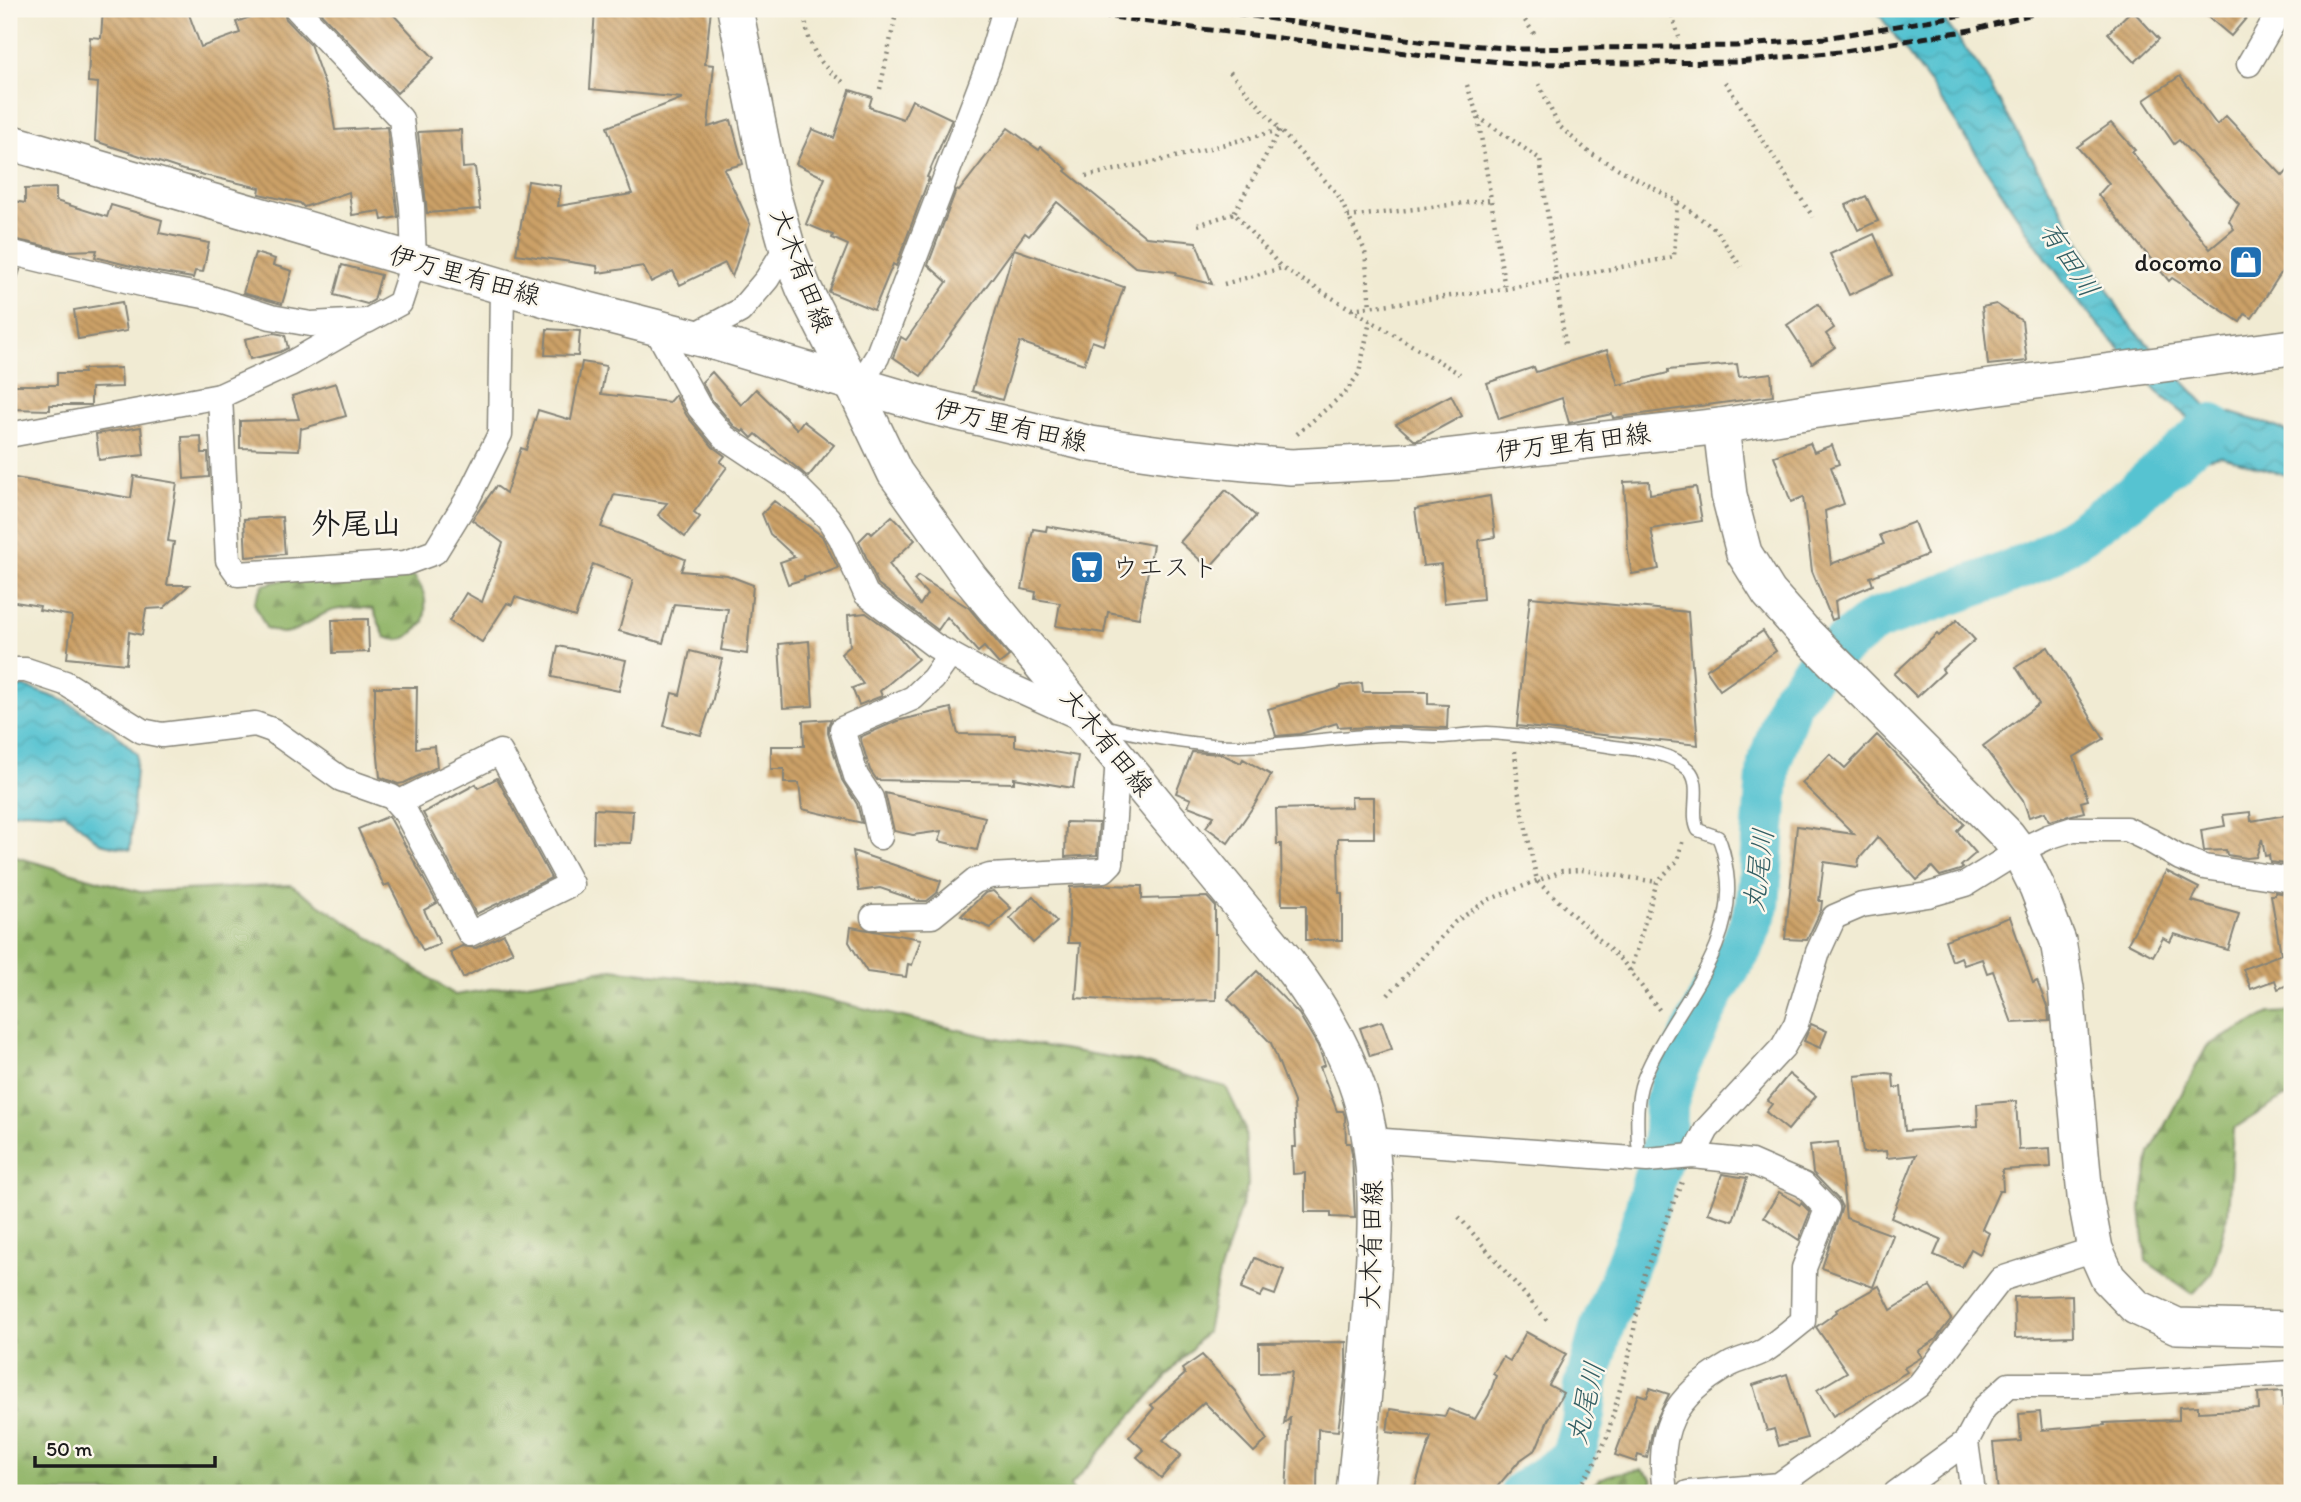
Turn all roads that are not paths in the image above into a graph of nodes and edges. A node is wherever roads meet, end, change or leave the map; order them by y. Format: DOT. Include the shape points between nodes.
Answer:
graph roads {
  1 [pos="297,9"];
  2 [pos="735,9"];
  3 [pos="1005,9"];
  4 [pos="2281,9"];
  5 [pos="2249,64"];
  6 [pos="9,142"];
  7 [pos="787,246"];
  8 [pos="9,252"];
  9 [pos="414,260"];
  10 [pos="502,286"];
  11 [pos="367,321"];
  12 [pos="655,327"];
  13 [pos="691,337"];
  14 [pos="2292,347"];
  15 [pos="852,383"];
  16 [pos="220,396"];
  17 [pos="1721,426"];
  18 [pos="9,435"];
  19 [pos="950,655"];
  20 [pos="9,670"];
  21 [pos="1091,723"];
  22 [pos="1118,756"];
  23 [pos="398,803"];
  24 [pos="880,837"];
  25 [pos="2019,851"];
  26 [pos="2292,880"];
  27 [pos="873,917"];
  28 [pos="1371,1140"];
  29 [pos="1637,1144"];
  30 [pos="1693,1156"];
  31 [pos="2095,1249"];
  32 [pos="2292,1329"];
  33 [pos="2292,1373"];
  34 [pos="1966,1441"];
  35 [pos="1354,1493"];
  36 [pos="1665,1493"];
  37 [pos="1688,1493"];
  38 [pos="1896,1493"];
  39 [pos="1973,1493"];
  1 -- 9 [label="street" via="401,118"];
  2 -- 7 [label="main road, 大木有田線"];
  3 -- 15 [label="street" via="989,63 877,357"];
  4 -- 5 [label="street"];
  6 -- 9 [label="main road, 伊万里有田線"];
  7 -- 13 [label="street" via="740,311"];
  7 -- 15 [label="main road, 大木有田線"];
  8 -- 11 [label="street" via="204,296 271,317 312,324"];
  9 -- 10 [label="main road, 伊万里有田線"];
  9 -- 11 [label="street" via="400,303"];
  10 -- 12 [label="main road, 伊万里有田線"];
  10 -- 16 [label="street" via="500,434 435,552 405,563 238,573 228,560"];
  11 -- 16 [label="street"];
  12 -- 13 [label="main road, 伊万里有田線"];
  12 -- 19 [label="street" via="699,407 724,437 793,483 828,517 866,594"];
  13 -- 15 [label="main road, 伊万里有田線"];
  14 -- 17 [label="main road, 伊万里有田線"];
  15 -- 17 [label="main road, 伊万里有田線" via="1091,444 1291,467 1418,460"];
  15 -- 21 [label="main road, 大木有田線" via="894,473 922,514"];
  16 -- 18 [label="street"];
  17 -- 25 [label="main road" via="1729,495 1744,553 1769,593"];
  19 -- 21 [label="street"];
  19 -- 24 [label="street" via="913,698 842,729 856,776 871,798"];
  20 -- 23 [label="street" via="26,670 65,683 142,732 162,735 256,724 272,730 341,779"];
  21 -- 22 [label="main road, 大木有田線"];
  21 -- 29 [label="lane" via="1135,734 1239,746 1378,735 1487,733 1649,752 1689,770 1696,797 1695,824 1698,830 1718,837 1730,894 1712,955 1642,1082"];
  22 -- 27 [label="street" via="1111,863 1104,870 990,876 975,881 932,916"];
  22 -- 28 [label="main road, 大木有田線" via="1315,999 1341,1046"];
  23 -- 23 [label="street" via="470,934 571,884 500,752"];
  25 -- 26 [label="street" via="2073,829 2126,830 2204,867"];
  25 -- 30 [label="street" via="1966,884 1862,905 1834,917 1796,1024 1783,1047 1707,1129"];
  25 -- 31 [label="main road" via="2058,941"];
  28 -- 30 [label="street" via="1647,1160"];
  28 -- 35 [label="main road, 大木有田線" via="1375,1242"];
  30 -- 36 [label="street" via="1751,1162 1804,1185 1827,1209 1804,1268 1803,1321 1763,1352 1700,1382 1682,1400 1665,1439 1661,1466"];
  31 -- 32 [label="main road" via="2108,1278 2136,1307 2177,1326"];
  31 -- 37 [label="street" via="2001,1279 1919,1385 1779,1485"];
  33 -- 34 [label="street" via="2094,1385 2009,1385 1983,1408"];
  34 -- 38 [label="street"];
  34 -- 39 [label="street"];
}
